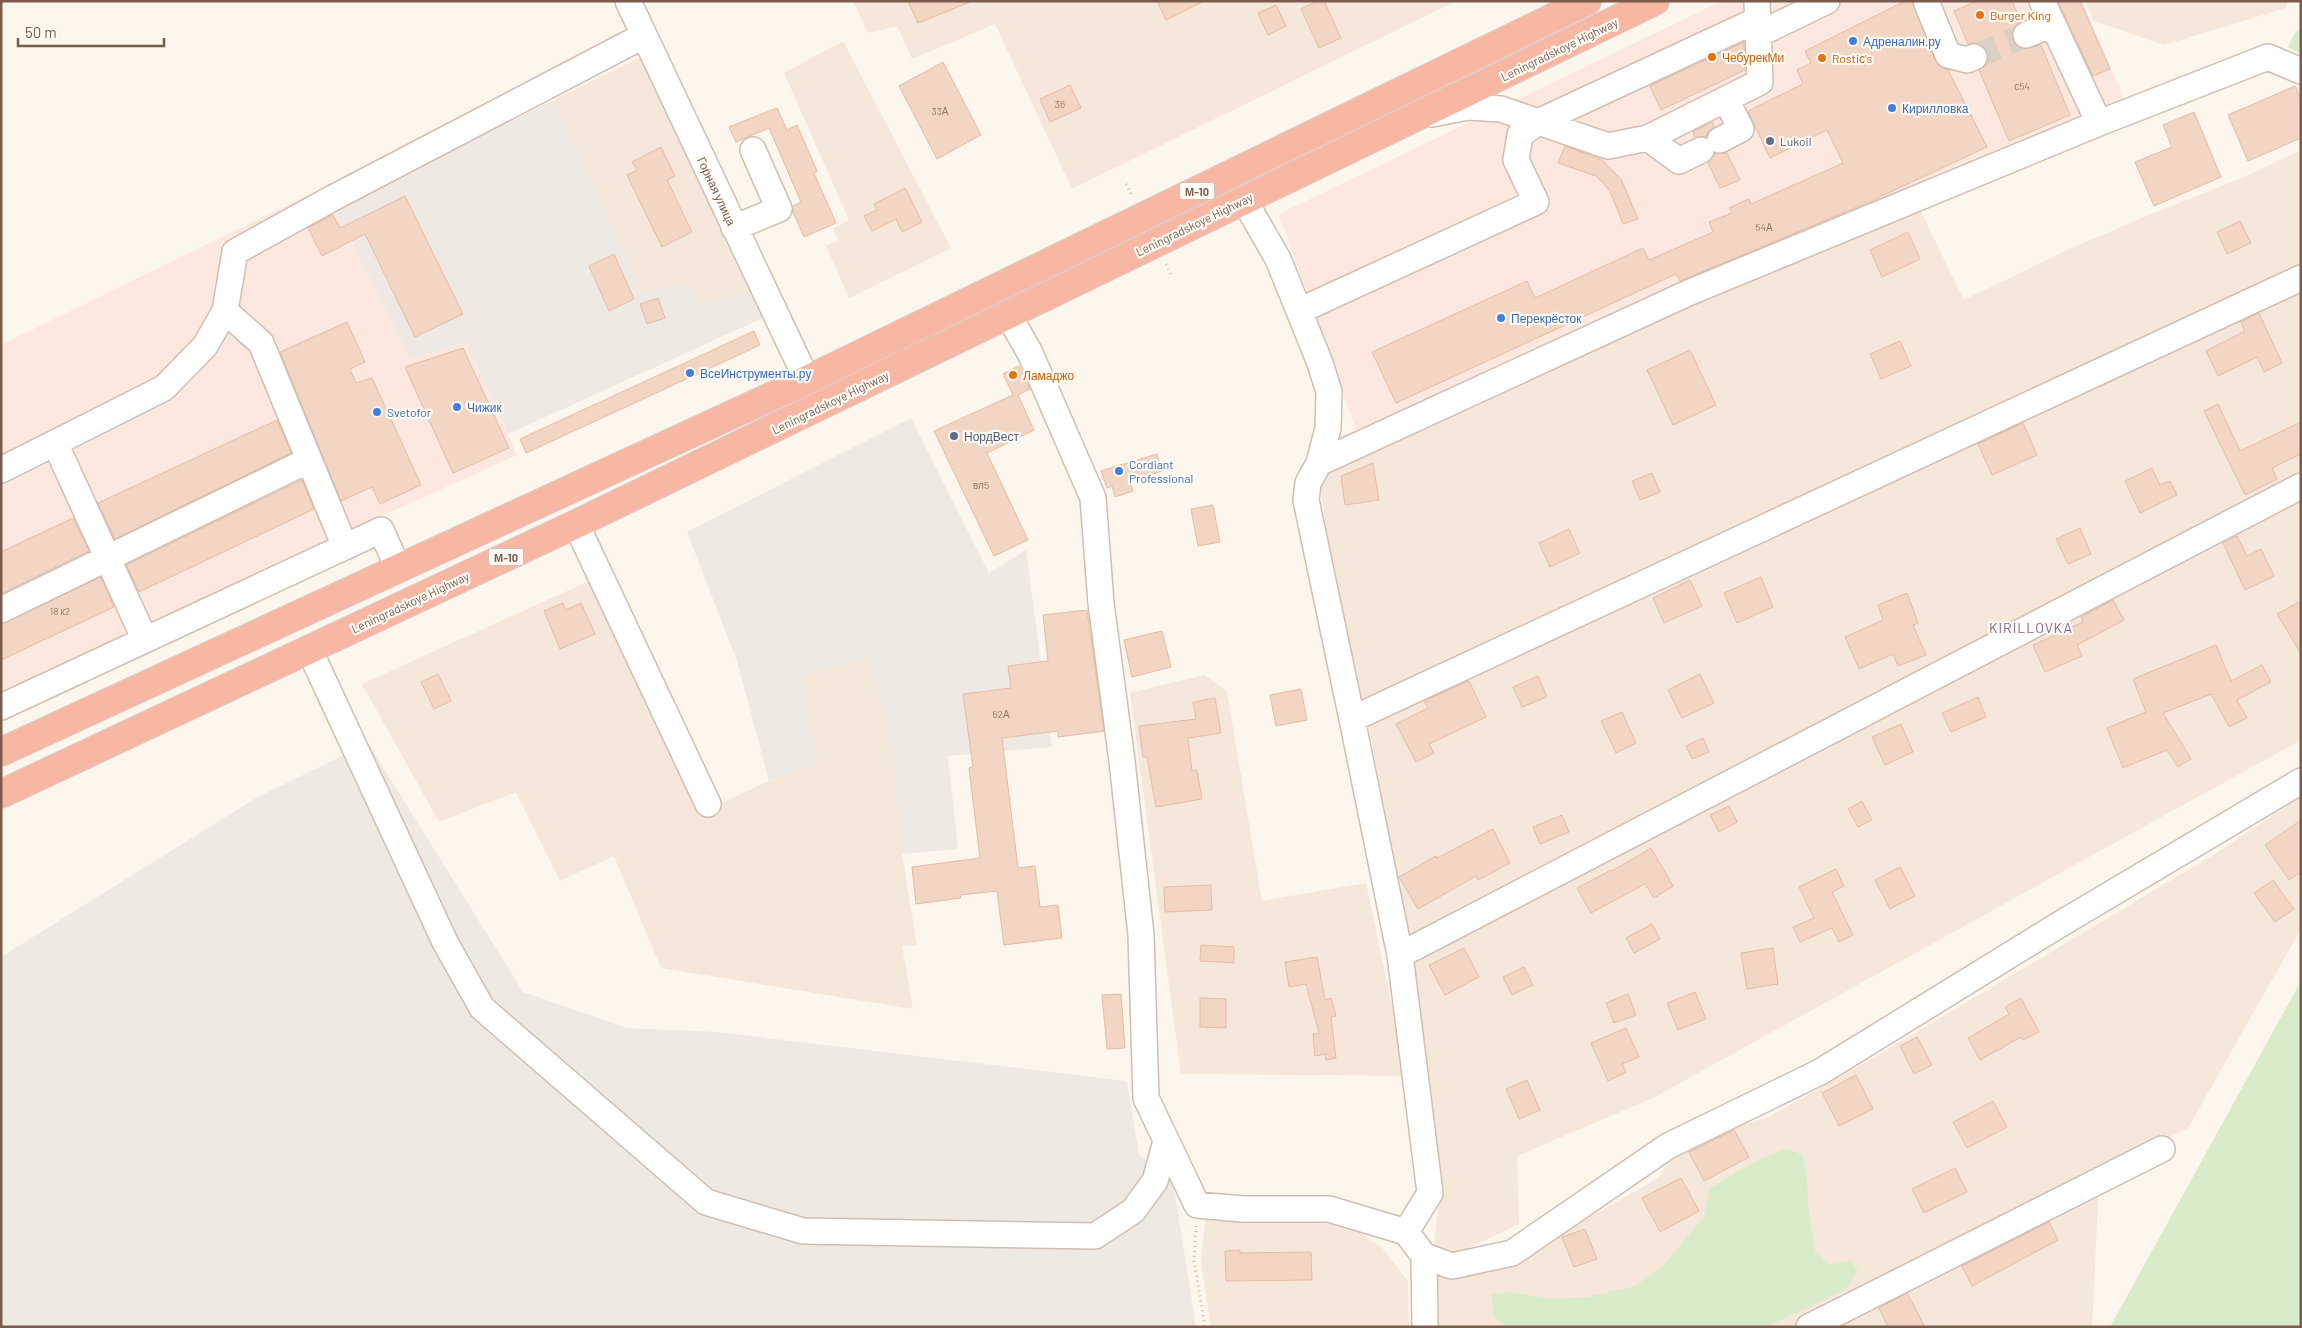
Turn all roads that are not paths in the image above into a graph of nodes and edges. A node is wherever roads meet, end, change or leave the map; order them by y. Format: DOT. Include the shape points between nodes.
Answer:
graph roads {
  1 [pos="628,1"];
  2 [pos="1587,1"];
  3 [pos="1655,1"];
  4 [pos="1827,1"];
  5 [pos="1926,1"];
  6 [pos="2042,1"];
  7 [pos="1757,19"];
  8 [pos="2052,24"];
  9 [pos="2026,35"];
  10 [pos="643,36"];
  11 [pos="1974,57"];
  12 [pos="2301,71"];
  13 [pos="1726,100"];
  14 [pos="1420,116"];
  15 [pos="1538,122"];
  16 [pos="2099,123"];
  17 [pos="1648,138"];
  18 [pos="753,150"];
  19 [pos="1244,200"];
  20 [pos="734,228"];
  21 [pos="2301,278"];
  22 [pos="225,311"];
  23 [pos="1299,311"];
  24 [pos="1009,316"];
  25 [pos="807,380"];
  26 [pos="55,443"];
  27 [pos="309,460"];
  28 [pos="1319,463"];
  29 [pos="1,470"];
  30 [pos="2301,486"];
  31 [pos="576,524"];
  32 [pos="344,547"];
  33 [pos="107,558"];
  34 [pos="398,568"];
  35 [pos="1,610"];
  36 [pos="145,640"];
  37 [pos="309,649"];
  38 [pos="1,707"];
  39 [pos="1352,719"];
  40 [pos="1,752"];
  41 [pos="2301,781"];
  42 [pos="1,794"];
  43 [pos="708,804"];
  44 [pos="1400,955"];
  45 [pos="1166,1140"];
  46 [pos="2162,1149"];
  47 [pos="1406,1232"];
  48 [pos="1424,1256"];
  49 [pos="1425,1327"];
  50 [pos="1809,1327"];
  1 -- 10 [label="street, Горная улица"];
  2 -- 25 [label="highway, М-10"];
  3 -- 14 [label="highway, Leningradskoye Highway / М-10"];
  4 -- 7 [label="street"];
  5 -- 11 [label="street" via="1948,55 1967,60"];
  6 -- 8 [label="street"];
  7 -- 13 [label="street" via="1760,82"];
  7 -- 15 [label="street"];
  8 -- 9 [label="street"];
  8 -- 16 [label="street"];
  10 -- 20 [label="street, Горная улица"];
  10 -- 22 [label="street" via="236,252"];
  12 -- 16 [label="street" via="2268,58"];
  13 -- 17 [label="street"];
  13 -- 17 [label="street" via="1741,129 1679,161"];
  14 -- 15 [label="street" via="1468,107 1501,109"];
  14 -- 19 [label="highway, Leningradskoye Highway / М-10"];
  15 -- 17 [label="street" via="1608,146"];
  15 -- 23 [label="street" via="1520,135 1516,160 1536,202"];
  16 -- 28 [label="street" via="1688,293"];
  18 -- 20 [label="street" via="779,209"];
  19 -- 23 [label="street" via="1278,259"];
  19 -- 24 [label="highway, Leningradskoye Highway / М-10"];
  20 -- 25 [label="street, Горная улица"];
  21 -- 39 [label="street"];
  22 -- 26 [label="street" via="205,346 164,388"];
  22 -- 27 [label="street" via="261,343"];
  23 -- 28 [label="street" via="1329,392 1328,428"];
  24 -- 31 [label="highway, Leningradskoye Highway / М-10"];
  24 -- 45 [label="street" via="1030,353 1093,498 1101,603 1141,935 1146,1098"];
  25 -- 34 [label="highway, М-10"];
  26 -- 29 [label="street"];
  26 -- 33 [label="street"];
  27 -- 32 [label="street"];
  27 -- 33 [label="street"];
  28 -- 39 [label="street" via="1308,483 1306,500"];
  30 -- 44 [label="street"];
  31 -- 37 [label="highway, Leningradskoye Highway / М-10"];
  31 -- 43 [label="street"];
  32 -- 34 [label="street" via="381,530"];
  32 -- 36 [label="street"];
  33 -- 35 [label="street"];
  33 -- 36 [label="street"];
  34 -- 40 [label="highway, М-10"];
  36 -- 38 [label="street"];
  37 -- 42 [label="highway, Leningradskoye Highway / М-10"];
  37 -- 45 [label="street" via="445,942 482,1008 706,1202 803,1231 1095,1236 1132,1211 1155,1181"];
  39 -- 44 [label="street"];
  41 -- 48 [label="street" via="1820,1072 1668,1146 1512,1253 1452,1266"];
  44 -- 47 [label="street" via="1430,1193"];
  45 -- 47 [label="street" via="1197,1205 1243,1209 1329,1209"];
  46 -- 50 [label="street"];
  47 -- 48 [label="street"];
  48 -- 49 [label="street"];
}
